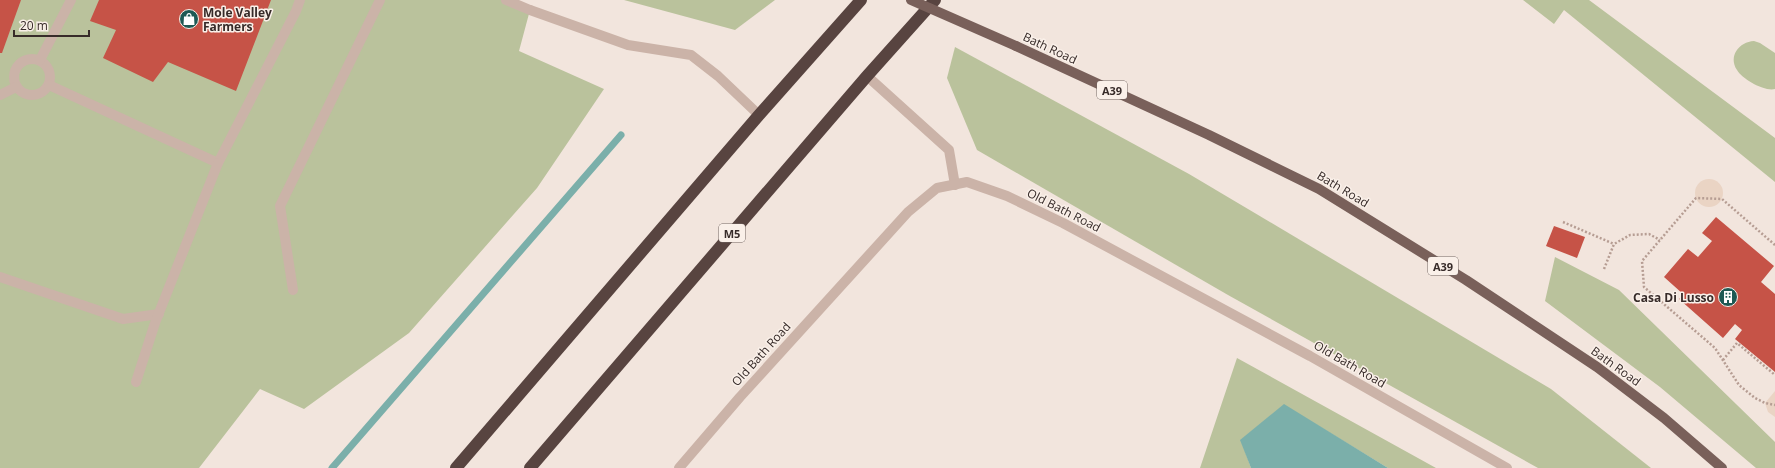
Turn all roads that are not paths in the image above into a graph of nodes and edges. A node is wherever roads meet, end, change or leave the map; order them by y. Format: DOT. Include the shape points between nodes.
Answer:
graph roads {
  1 [pos="71,0"];
  2 [pos="300,0"];
  3 [pos="380,0"];
  4 [pos="506,0"];
  5 [pos="861,0"];
  6 [pos="911,0"];
  7 [pos="935,0"];
  8 [pos="40,60"];
  9 [pos="867,76"];
  10 [pos="49,85"];
  11 [pos="16,87"];
  12 [pos="0,95"];
  13 [pos="759,115"];
  14 [pos="218,163"];
  15 [pos="955,185"];
  16 [pos="0,277"];
  17 [pos="293,290"];
  18 [pos="159,314"];
  19 [pos="136,382"];
  20 [pos="456,468"];
  21 [pos="530,468"];
  22 [pos="679,468"];
  23 [pos="1506,468"];
  24 [pos="1722,468"];
  1 -- 8 [label="street"];
  2 -- 14 [label="street"];
  3 -- 17 [label="street" via="280,206"];
  4 -- 13 [label="street" via="628,45 691,55 718,76"];
  5 -- 13 [label="highway"];
  6 -- 24 [label="main road, Bath Road / A39, bridge" via="1209,135 1319,189 1466,280 1597,367 1664,418"];
  7 -- 9 [label="highway, M5"];
  8 -- 10 [label="street" via="48,67 51,76"];
  8 -- 11 [label="street" via="31,58 22,61 15,68 13,78"];
  9 -- 15 [label="street" via="949,150"];
  9 -- 21 [label="highway, M5"];
  10 -- 11 [label="street" via="42,93 33,96 23,94"];
  10 -- 14 [label="street"];
  11 -- 12 [label="street"];
  13 -- 20 [label="highway"];
  14 -- 18 [label="street"];
  15 -- 22 [label="street, Old Bath Road" via="937,188 908,212"];
  15 -- 23 [label="street, Old Bath Road" via="967,182 1007,196 1063,223 1310,356"];
  16 -- 18 [label="street" via="123,319"];
  18 -- 19 [label="street"];
}
